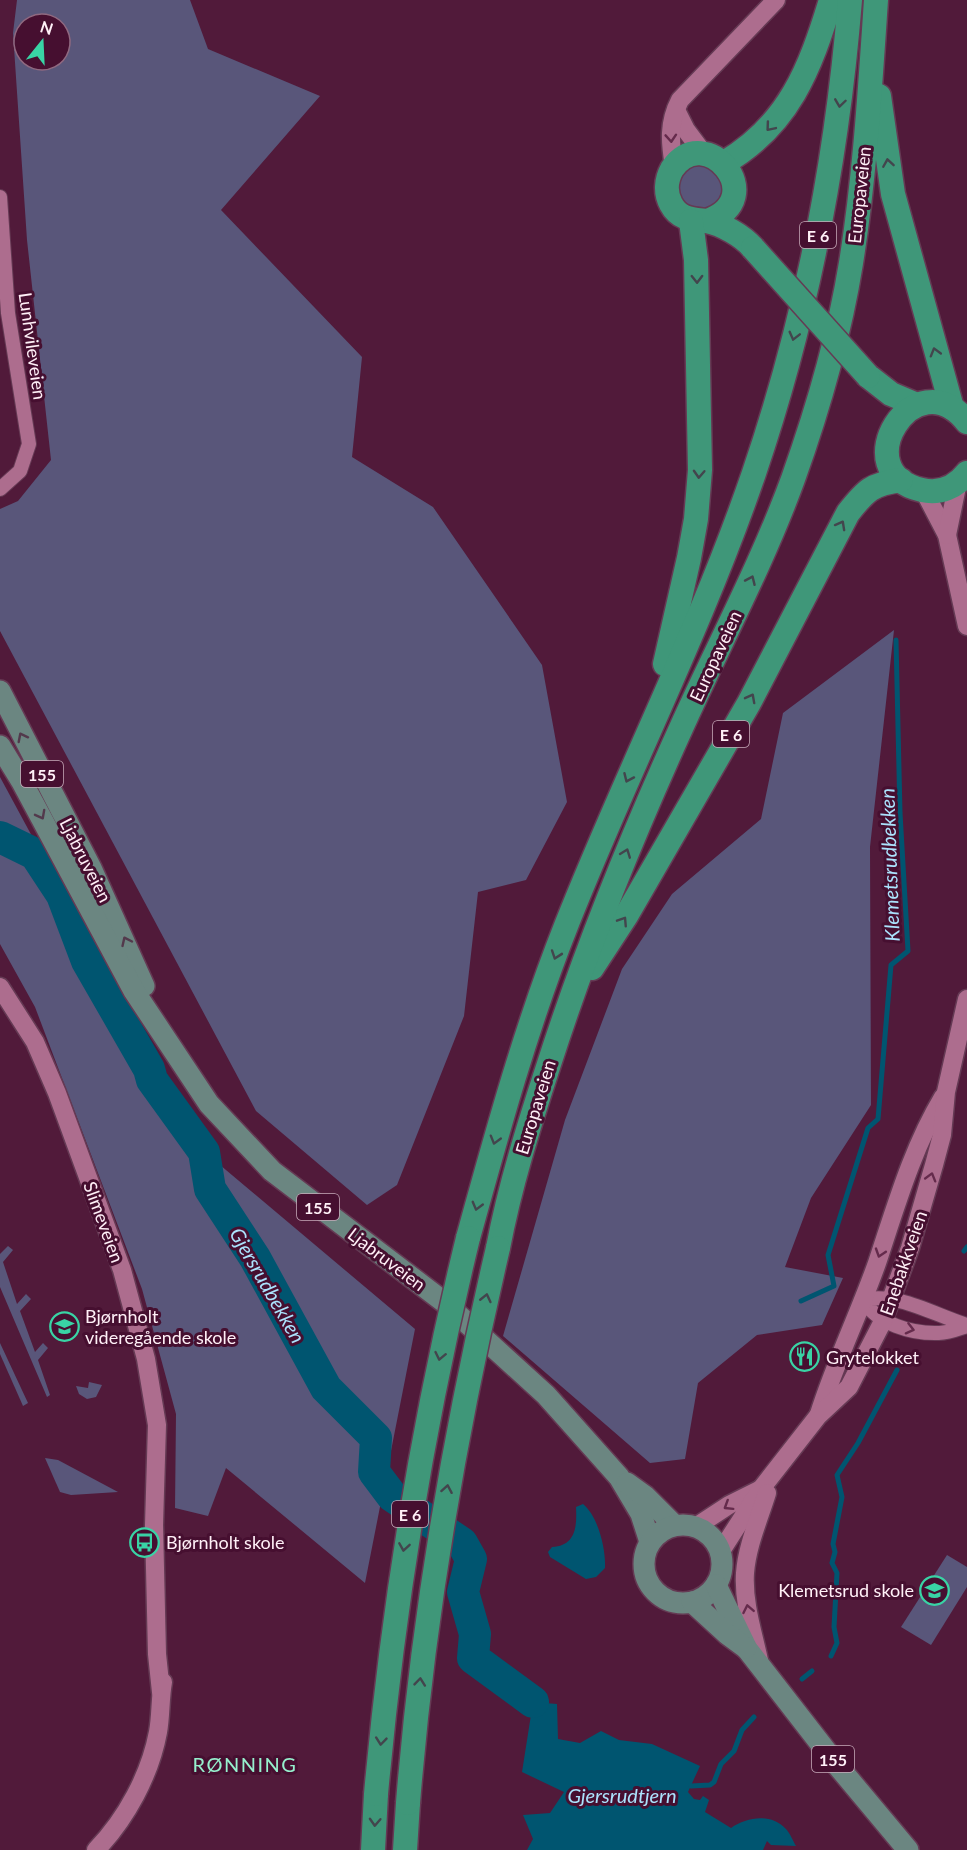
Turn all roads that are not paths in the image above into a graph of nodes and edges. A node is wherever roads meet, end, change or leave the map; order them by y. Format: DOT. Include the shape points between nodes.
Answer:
graph roads {
  1 [pos="776,0"];
  2 [pos="831,0"];
  3 [pos="850,0"];
  4 [pos="876,0"];
  5 [pos="872,49"];
  6 [pos="676,110"];
  7 [pos="714,159"];
  8 [pos="674,167"];
  9 [pos="0,197"];
  10 [pos="734,197"];
  11 [pos="699,221"];
  12 [pos="751,246"];
  13 [pos="869,378"];
  14 [pos="917,405"];
  15 [pos="959,415"];
  16 [pos="890,432"];
  17 [pos="963,477"];
  18 [pos="901,480"];
  19 [pos="0,489"];
  20 [pos="924,490"];
  21 [pos="947,535"];
  22 [pos="967,626"];
  23 [pos="2,703"];
  24 [pos="648,733"];
  25 [pos="0,747"];
  26 [pos="0,987"];
  27 [pos="967,999"];
  28 [pos="568,1005"];
  29 [pos="163,1034"];
  30 [pos="946,1092"];
  31 [pos="892,1298"];
  32 [pos="863,1300"];
  33 [pos="883,1321"];
  34 [pos="967,1326"];
  35 [pos="818,1416"];
  36 [pos="619,1477"];
  37 [pos="766,1484"];
  38 [pos="674,1525"];
  39 [pos="697,1526"];
  40 [pos="650,1542"];
  41 [pos="721,1551"];
  42 [pos="716,1585"];
  43 [pos="692,1602"];
  44 [pos="747,1649"];
  45 [pos="761,1666"];
  46 [pos="96,1850"];
  47 [pos="373,1850"];
  48 [pos="405,1850"];
  49 [pos="908,1850"];
  1 -- 6 [label="main road" via="688,89"];
  2 -- 7 [label="highway, one-way" via="813,55 782,112 753,146"];
  3 -- 24 [label="highway, Europaveien / E 6, one-way" via="822,220 788,362 717,573"];
  4 -- 5 [label="highway, E 6"];
  15 -- 5 [label="highway, E 6, one-way" via="893,194"];
  28 -- 5 [label="highway, Europaveien / E 6, one-way" via="634,833 768,541 812,423 851,263"];
  6 -- 7 [label="main road" via="686,130"];
  6 -- 8 [label="main road, one-way" via="669,133"];
  7 -- 8 [label="highway" via="682,159"];
  7 -- 10 [label="highway, E 6" via="733,179"];
  8 -- 11 [label="highway, E 6" via="667,194 675,210"];
  9 -- 19 [label="street, Lunhvileveien" via="9,313 28,444 20,471"];
  10 -- 11 [label="highway" via="724,213"];
  10 -- 12 [label="highway, E 6"];
  11 -- 12 [label="highway, E 6"];
  11 -- 24 [label="highway, E 6, one-way" via="696,260 700,470 696,519"];
  12 -- 13 [label="highway, E 6, bridge"];
  13 -- 14 [label="highway, E 6" via="891,394"];
  13 -- 16 [label="highway, E 6"];
  14 -- 15 [label="highway, E 6" via="932,403"];
  14 -- 16 [label="highway" via="898,418"];
  16 -- 18 [label="highway, E 6" via="889,460"];
  17 -- 20 [label="highway" via="944,489"];
  17 -- 21 [label="main road"];
  18 -- 20 [label="highway"];
  28 -- 18 [label="highway, E 6, one-way" via="626,916 749,703 848,513 866,490"];
  20 -- 21 [label="main road"];
  21 -- 22 [label="main road"];
  29 -- 23 [label="main road, Ljabruveien / 155, one-way" via="109,904"];
  24 -- 47 [label="highway, Europaveien / E 6, one-way, bridge" via="565,928 498,1128 448,1318 409,1518 390,1651"];
  25 -- 29 [label="main road, Ljabruveien / 155, one-way" via="134,991"];
  26 -- 46 [label="main road, Slimeveien" via="21,1017 46,1067 122,1270 153,1393 158,1473 154,1487 161,1692 158,1732 145,1773 122,1819"];
  27 -- 30 [label="main road, Enebakkveien"];
  48 -- 28 [label="highway, Europaveien / E 6, one-way, bridge" via="435,1565 455,1445 516,1168"];
  29 -- 36 [label="main road, Ljabruveien / 155" via="209,1104 252,1152 451,1309 546,1395"];
  31 -- 30 [label="main road, Enebakkveien, one-way" via="942,1135"];
  30 -- 32 [label="main road, Enebakkveien, one-way" via="924,1128"];
  31 -- 32 [label="street"];
  31 -- 33 [label="main road, Enebakkveien"];
  31 -- 34 [label="street"];
  32 -- 33 [label="street"];
  32 -- 35 [label="main road, Enebakkveien"];
  33 -- 34 [label="street, one-way" via="941,1334"];
  33 -- 35 [label="main road, Enebakkveien" via="849,1387"];
  35 -- 37 [label="main road, Enebakkveien"];
  36 -- 38 [label="main road, Ljabruveien / 155"];
  36 -- 40 [label="main road, Ljabruveien / 155" via="641,1515"];
  37 -- 39 [label="main road, Enebakkveien, one-way"];
  37 -- 41 [label="main road, Enebakkveien"];
  45 -- 37 [label="main road, one-way" via="747,1605 745,1574"];
  38 -- 39 [label="main road"];
  38 -- 40 [label="main road"];
  39 -- 41 [label="main road" via="712,1537"];
  40 -- 43 [label="main road" via="644,1572 655,1593 667,1600"];
  41 -- 42 [label="main road, Enebakkveien" via="722,1569"];
  42 -- 43 [label="main road"];
  42 -- 44 [label="main road, 155"];
  43 -- 44 [label="main road, 155"];
  44 -- 45 [label="main road, 155"];
  45 -- 49 [label="main road, 155"];
}
